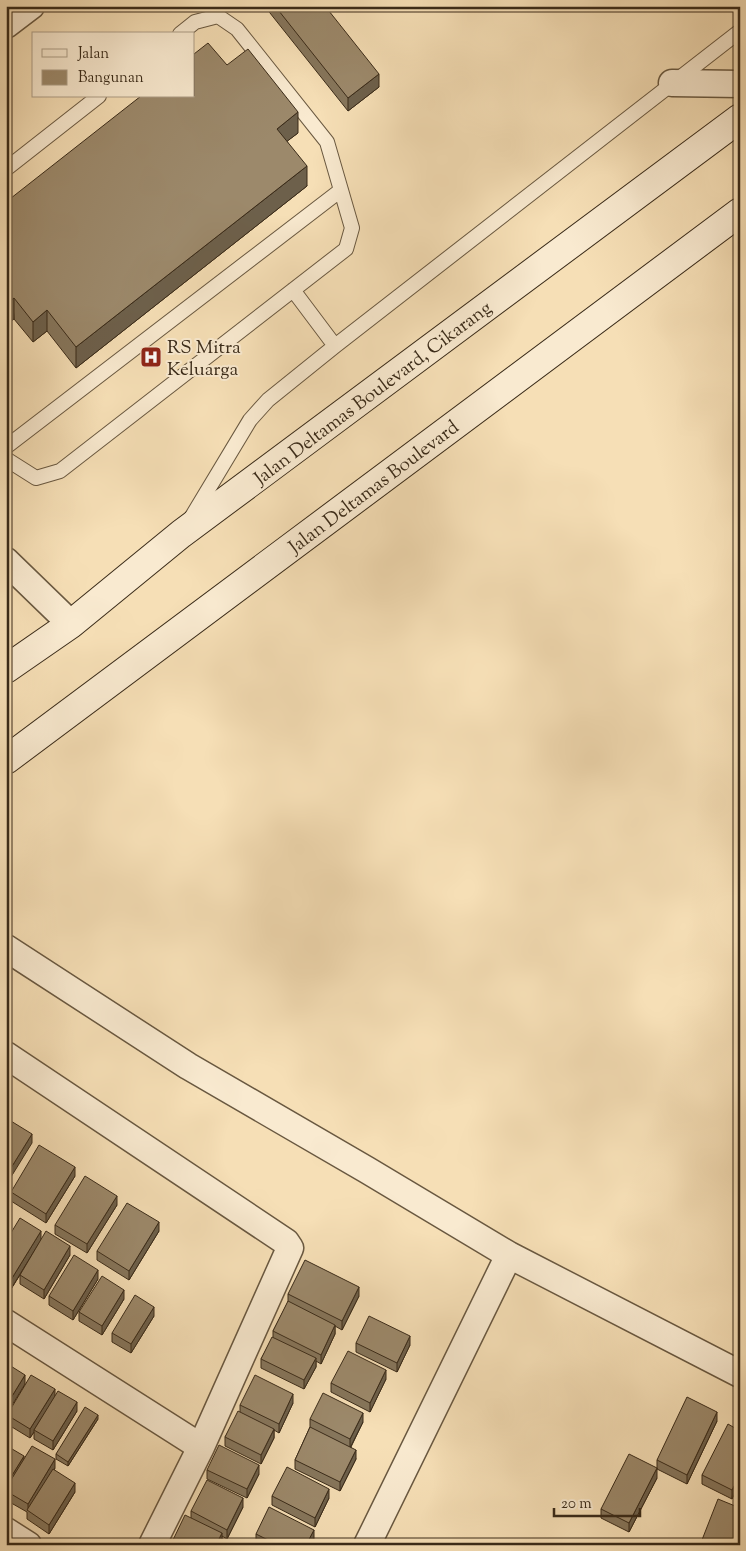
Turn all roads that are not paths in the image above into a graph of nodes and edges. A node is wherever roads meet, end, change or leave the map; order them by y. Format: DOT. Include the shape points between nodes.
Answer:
graph roads {
  1 [pos="31,6"];
  2 [pos="6,25"];
  3 [pos="740,31"];
  4 [pos="182,32"];
  5 [pos="672,83"];
  6 [pos="740,84"];
  7 [pos="96,98"];
  8 [pos="740,118"];
  9 [pos="6,169"];
  10 [pos="341,190"];
  11 [pos="740,212"];
  12 [pos="293,290"];
  13 [pos="336,346"];
  14 [pos="6,447"];
  15 [pos="6,459"];
  16 [pos="181,534"];
  17 [pos="6,561"];
  18 [pos="71,624"];
  19 [pos="6,669"];
  20 [pos="6,760"];
  21 [pos="6,948"];
  22 [pos="6,1055"];
  23 [pos="509,1255"];
  24 [pos="6,1323"];
  25 [pos="740,1374"];
  26 [pos="201,1447"];
  27 [pos="6,1531"];
  28 [pos="28,1545"];
  29 [pos="152,1545"];
  30 [pos="367,1545"];
  1 -- 2 [label="street"];
  3 -- 5 [label="lane"];
  4 -- 10 [label="lane" via="195,22 218,16 238,29 327,142"];
  5 -- 6 [label="street"];
  5 -- 13 [label="lane"];
  7 -- 9 [label="lane"];
  8 -- 16 [label="street, Jalan Deltamas Boulevard, Cikarang"];
  10 -- 12 [label="lane" via="352,228 346,249"];
  10 -- 14 [label="lane"];
  11 -- 20 [label="street, Jalan Deltamas Boulevard"];
  12 -- 13 [label="lane"];
  12 -- 15 [label="lane" via="60,472 36,478"];
  13 -- 16 [label="lane" via="268,400 250,420"];
  16 -- 18 [label="street, Jalan Deltamas Boulevard, Cikarang"];
  17 -- 18 [label="street"];
  18 -- 19 [label="street, Jalan Deltamas Boulevard, Cikarang"];
  21 -- 23 [label="street" via="188,1066"];
  22 -- 26 [label="street" via="289,1245"];
  23 -- 25 [label="street"];
  23 -- 30 [label="street"];
  24 -- 26 [label="street"];
  26 -- 29 [label="street"];
  27 -- 28 [label="street"];
}
